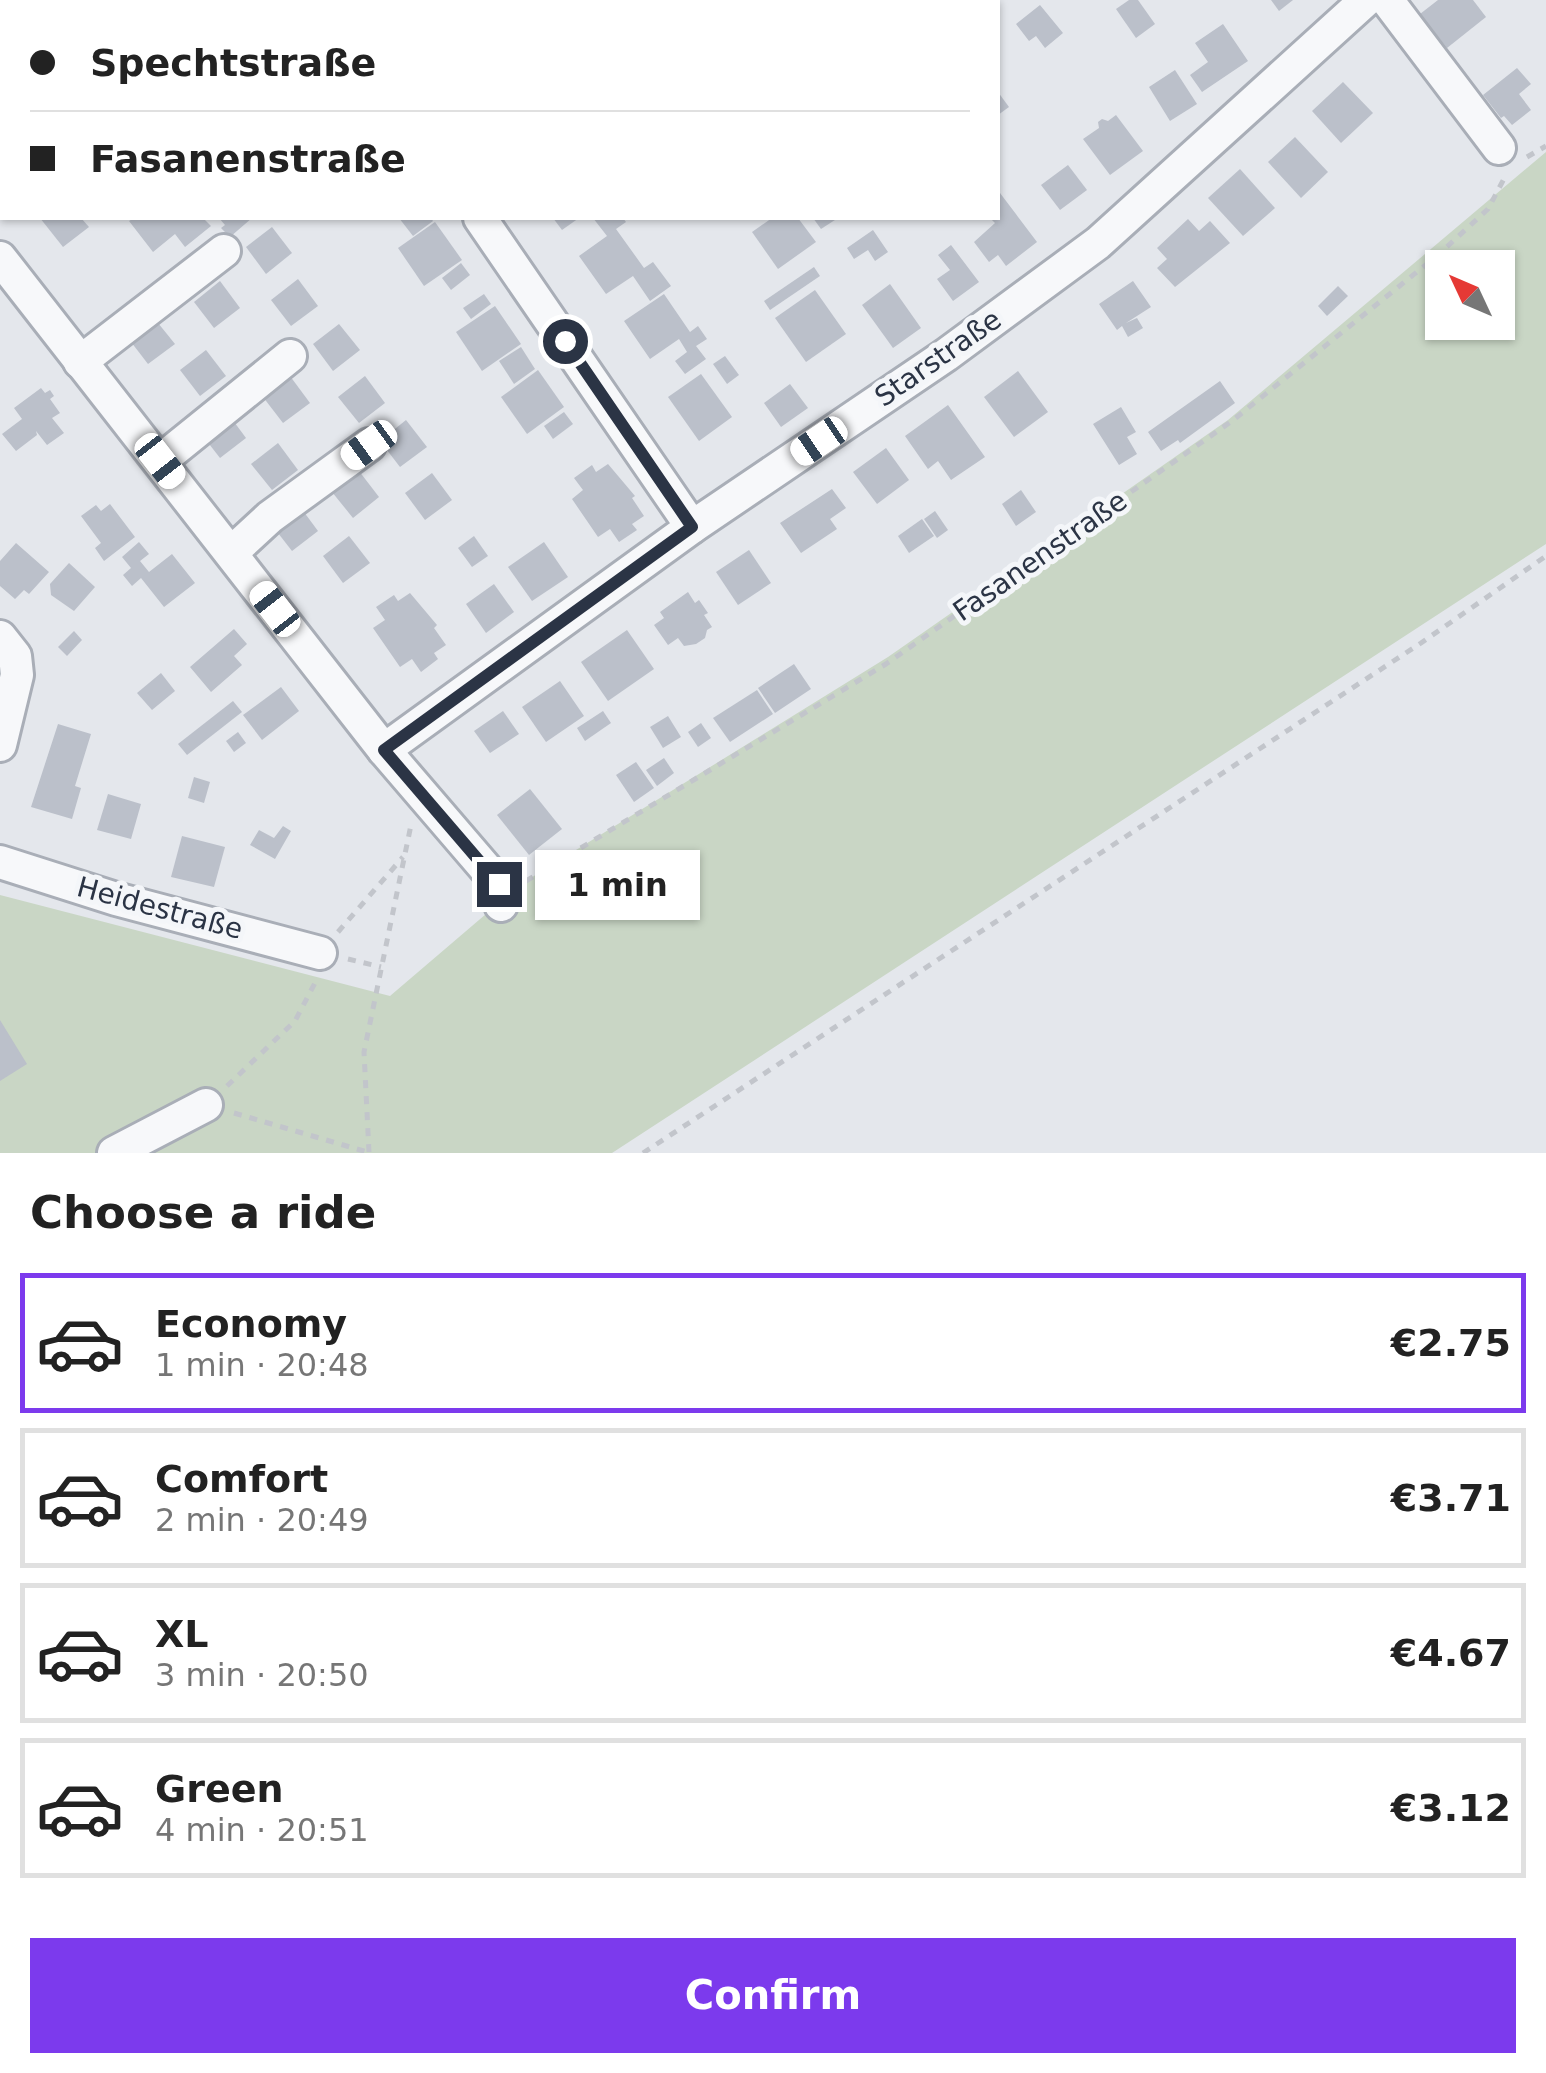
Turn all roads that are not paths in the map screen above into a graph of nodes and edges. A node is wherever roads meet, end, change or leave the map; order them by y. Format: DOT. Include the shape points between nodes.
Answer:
graph roads {
  1 [pos="1366,0"];
  2 [pos="1386,0"];
  3 [pos="1500,148"];
  4 [pos="481,220"];
  5 [pos="224,251"];
  6 [pos="0,258"];
  7 [pos="290,356"];
  8 [pos="80,362"];
  9 [pos="369,445"];
  10 [pos="160,461"];
  11 [pos="692,527"];
  12 [pos="231,553"];
  13 [pos="0,637"];
  14 [pos="0,746"];
  15 [pos="384,750"];
  16 [pos="0,862"];
  17 [pos="500,895"];
  18 [pos="320,953"];
  19 [pos="206,1106"];
  20 [pos="148,1146"];
  21 [pos="114,1153"];
  1 -- 11 [label="street, Starstraße" via="1098,244"];
  2 -- 3 [label="street"];
  4 -- 11 [label="street"];
  5 -- 8 [label="street"];
  6 -- 8 [label="street"];
  7 -- 10 [label="street"];
  8 -- 10 [label="street"];
  9 -- 12 [label="street"];
  10 -- 12 [label="street"];
  11 -- 15 [label="street, Starstraße"];
  12 -- 15 [label="street"];
  13 -- 14 [label="street" via="15,656 17,675"];
  15 -- 17 [label="street"];
  16 -- 18 [label="street, Heidestraße"];
  19 -- 20 [label="street"];
  20 -- 21 [label="street"];
}
